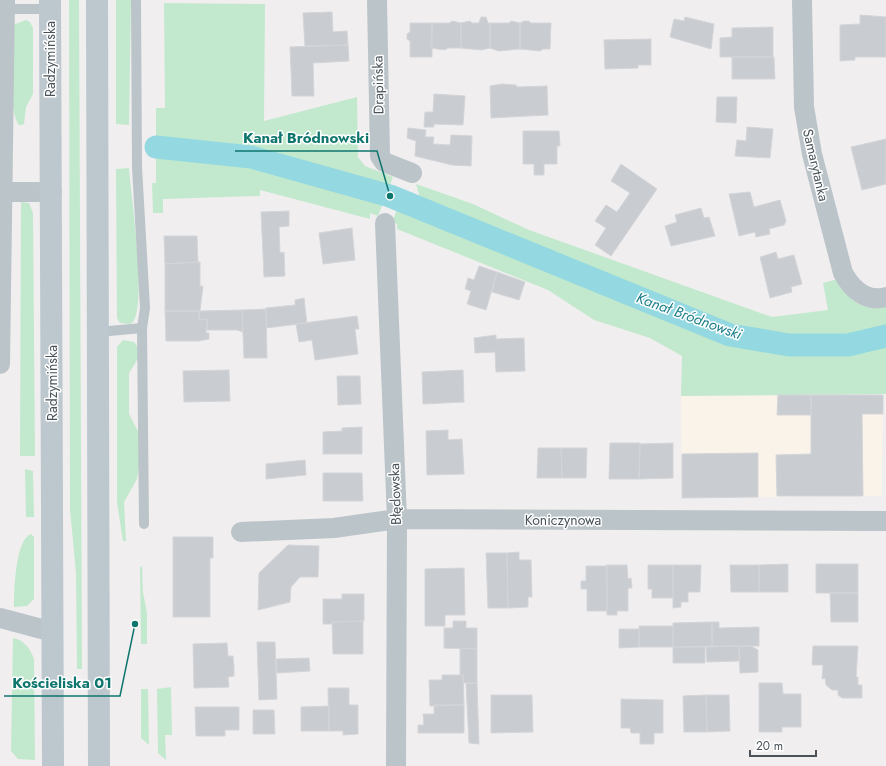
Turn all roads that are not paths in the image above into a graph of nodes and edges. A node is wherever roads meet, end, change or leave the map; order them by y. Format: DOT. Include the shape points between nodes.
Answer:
graph roads {
  1 [pos="97,0"];
  2 [pos="136,0"];
  3 [pos="378,0"];
  4 [pos="802,0"];
  5 [pos="5,4"];
  6 [pos="50,4"];
  7 [pos="2,99"];
  8 [pos="412,172"];
  9 [pos="1,192"];
  10 [pos="52,192"];
  11 [pos="385,223"];
  12 [pos="886,297"];
  13 [pos="142,328"];
  14 [pos="98,332"];
  15 [pos="0,364"];
  16 [pos="396,519"];
  17 [pos="886,521"];
  18 [pos="144,524"];
  19 [pos="241,532"];
  20 [pos="0,618"];
  21 [pos="52,632"];
  22 [pos="53,766"];
  23 [pos="99,766"];
  24 [pos="396,766"];
  1 -- 14 [label="main road"];
  2 -- 13 [label="lane" via="137,166 145,308"];
  3 -- 8 [label="street, Drapińska" via="380,156 384,162"];
  4 -- 12 [label="street, Samarytanka" via="804,107 812,154 843,273 859,294 870,298"];
  5 -- 6 [label="lane"];
  5 -- 7 [label="street"];
  6 -- 10 [label="main road, Radzymińska"];
  7 -- 9 [label="street"];
  9 -- 10 [label="street"];
  9 -- 15 [label="street"];
  10 -- 21 [label="main road, Radzymińska"];
  11 -- 16 [label="street, Błędowska"];
  13 -- 14 [label="lane"];
  13 -- 18 [label="lane"];
  14 -- 23 [label="main road"];
  16 -- 17 [label="street, Koniczynowa"];
  16 -- 19 [label="street, Koniczynowa" via="334,528"];
  16 -- 24 [label="street, Błędowska"];
  20 -- 21 [label="street"];
  21 -- 22 [label="main road, Radzymińska"];
}
